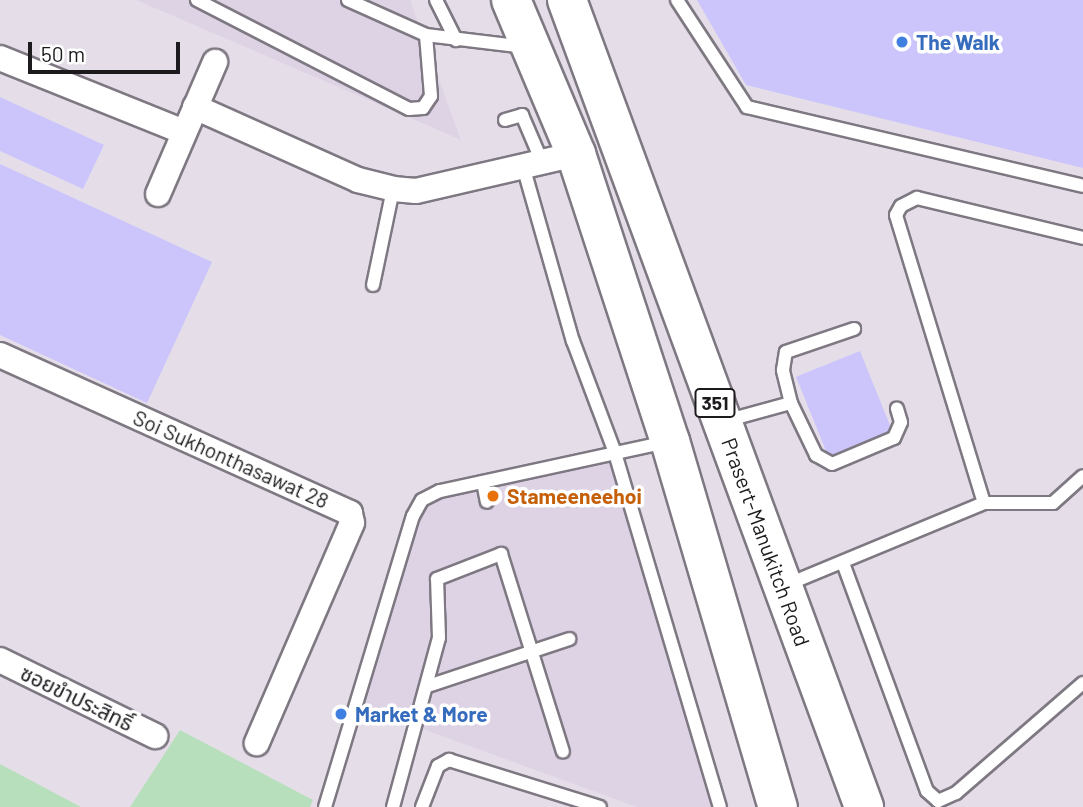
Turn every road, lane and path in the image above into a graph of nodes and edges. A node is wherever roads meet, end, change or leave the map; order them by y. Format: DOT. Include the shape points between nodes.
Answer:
graph roads {
  1 [pos="197,0"];
  2 [pos="348,0"];
  3 [pos="436,0"];
  4 [pos="511,0"];
  5 [pos="566,0"];
  6 [pos="677,0"];
  7 [pos="426,35"];
  8 [pos="456,40"];
  9 [pos="532,47"];
  10 [pos="0,58"];
  11 [pos="215,62"];
  12 [pos="195,107"];
  13 [pos="505,120"];
  14 [pos="184,132"];
  15 [pos="547,160"];
  16 [pos="1083,186"];
  17 [pos="393,189"];
  18 [pos="158,194"];
  19 [pos="1083,237"];
  20 [pos="373,285"];
  21 [pos="854,329"];
  22 [pos="0,355"];
  23 [pos="790,403"];
  24 [pos="897,409"];
  25 [pos="722,422"];
  26 [pos="670,441"];
  27 [pos="615,453"];
  28 [pos="1083,476"];
  29 [pos="483,481"];
  30 [pos="487,502"];
  31 [pos="984,503"];
  32 [pos="843,563"];
  33 [pos="783,587"];
  34 [pos="569,639"];
  35 [pos="532,652"];
  36 [pos="0,660"];
  37 [pos="1083,682"];
  38 [pos="428,686"];
  39 [pos="155,736"];
  40 [pos="257,743"];
  41 [pos="563,752"];
  42 [pos="325,807"];
  43 [pos="393,807"];
  44 [pos="422,807"];
  45 [pos="600,807"];
  46 [pos="720,807"];
  47 [pos="778,807"];
  48 [pos="864,807"];
  1 -- 7 [label="lane" via="409,109 423,108 430,96"];
  2 -- 7 [label="lane"];
  3 -- 8 [label="lane"];
  4 -- 9 [label="main road, 351"];
  5 -- 25 [label="main road, Prasert-Manukitch Road / 351"];
  6 -- 16 [label="lane" via="747,107"];
  7 -- 8 [label="lane"];
  8 -- 9 [label="lane"];
  9 -- 15 [label="main road, 351"];
  10 -- 14 [label="street"];
  11 -- 12 [label="street"];
  12 -- 14 [label="street"];
  12 -- 17 [label="street" via="358,180"];
  13 -- 15 [label="lane" via="522,115"];
  14 -- 18 [label="street"];
  15 -- 17 [label="street" via="416,191"];
  15 -- 26 [label="main road, 351"];
  15 -- 27 [label="lane" via="573,341"];
  17 -- 20 [label="lane"];
  19 -- 31 [label="lane" via="917,198 901,206 896,215"];
  21 -- 23 [label="lane" via="786,352 783,370"];
  22 -- 40 [label="street, Soi Sukhonthasawat 28" via="350,513 352,523"];
  23 -- 24 [label="lane" via="816,455 832,464 894,438 901,422"];
  23 -- 25 [label="lane"];
  25 -- 33 [label="main road, Prasert-Manukitch Road / 351"];
  26 -- 27 [label="lane"];
  26 -- 47 [label="main road, 351"];
  27 -- 29 [label="lane"];
  27 -- 46 [label="lane"];
  28 -- 31 [label="lane" via="1053,503"];
  29 -- 30 [label="lane"];
  29 -- 42 [label="lane" via="440,491 422,500 413,516"];
  31 -- 32 [label="lane"];
  32 -- 33 [label="lane"];
  32 -- 37 [label="lane" via="927,792 938,801 956,793"];
  33 -- 48 [label="main road, Prasert-Manukitch Road / 351"];
  34 -- 35 [label="lane"];
  35 -- 38 [label="lane"];
  35 -- 38 [label="lane" via="499,549 437,579 441,626"];
  35 -- 41 [label="lane"];
  36 -- 39 [label="street, ซอยขำประสิทธิ์"];
  38 -- 43 [label="lane"];
  44 -- 45 [label="lane" via="438,766 449,760"];
}
